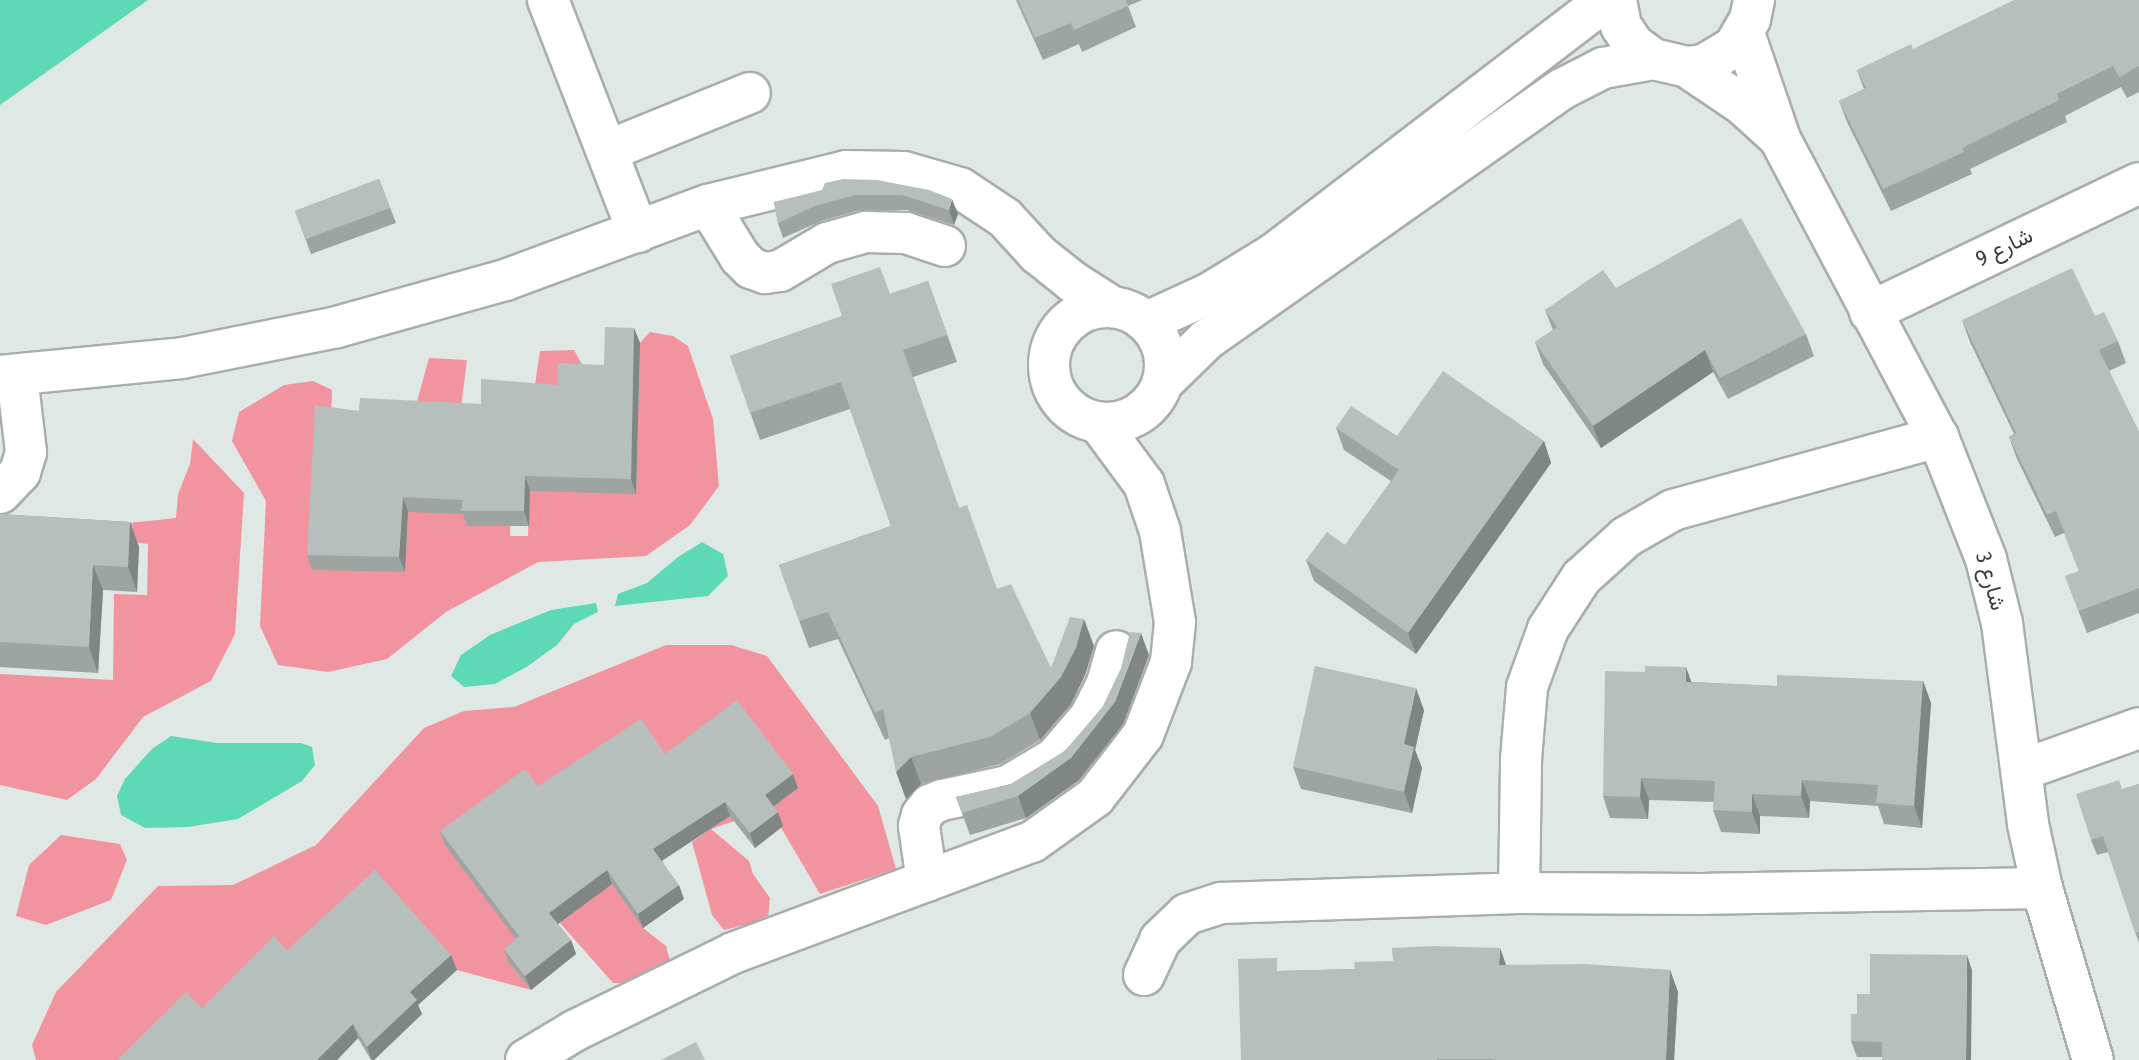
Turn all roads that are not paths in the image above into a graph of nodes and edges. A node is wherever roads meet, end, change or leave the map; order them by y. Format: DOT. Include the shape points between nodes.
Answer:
graph roads {
  1 [pos="548,0"];
  2 [pos="1606,0"];
  3 [pos="1616,0"];
  4 [pos="1753,9"];
  5 [pos="1670,63"];
  6 [pos="750,93"];
  7 [pos="1780,139"];
  8 [pos="607,151"];
  9 [pos="2139,183"];
  10 [pos="708,205"];
  11 [pos="638,232"];
  12 [pos="945,246"];
  13 [pos="1038,254"];
  14 [pos="1111,306"];
  15 [pos="1870,312"];
  16 [pos="1147,322"];
  17 [pos="1061,327"];
  18 [pos="8,375"];
  19 [pos="1155,394"];
  20 [pos="1099,423"];
  21 [pos="1938,437"];
  22 [pos="1144,484"];
  23 [pos="0,493"];
  24 [pos="1116,651"];
  25 [pos="2139,728"];
  26 [pos="2022,770"];
  27 [pos="927,881"];
  28 [pos="2042,888"];
  29 [pos="1519,893"];
  30 [pos="1144,975"];
  31 [pos="526,1060"];
  32 [pos="2093,1060"];
  1 -- 8 [label="street"];
  2 -- 16 [label="street" via="1275,253 1210,293"];
  3 -- 5 [label="street, شارع 3" via="1621,26 1634,45"];
  4 -- 5 [label="street" via="1720,57"];
  4 -- 7 [label="street, شارع 3"];
  5 -- 7 [label="street, شارع 3" via="1742,104"];
  5 -- 19 [label="street" via="1603,68 1562,89 1206,340"];
  6 -- 8 [label="street"];
  7 -- 15 [label="street, شارع 3"];
  8 -- 11 [label="street"];
  9 -- 15 [label="street, شارع 9"];
  10 -- 11 [label="street"];
  10 -- 12 [label="street" via="740,257 765,273 780,271 827,243 866,232 906,233"];
  10 -- 13 [label="street" via="846,171 904,172 960,188 984,201"];
  11 -- 18 [label="street" via="505,280 337,327 182,358"];
  13 -- 14 [label="street"];
  13 -- 17 [label="street" via="1055,289"];
  14 -- 16 [label="street"];
  14 -- 17 [label="street" via="1093,308"];
  15 -- 21 [label="street, شارع 3"];
  16 -- 19 [label="street" via="1160,339 1166,360"];
  17 -- 20 [label="street" via="1049,365 1053,386 1080,416"];
  18 -- 23 [label="street" via="26,452 20,472"];
  19 -- 20 [label="street" via="1120,422"];
  19 -- 22 [label="street"];
  20 -- 22 [label="street"];
  21 -- 26 [label="street, شارع 3" via="1965,497 2002,623"];
  21 -- 29 [label="street" via="1673,510 1626,537 1581,578 1548,629 1527,687"];
  22 -- 27 [label="street" via="1160,531 1175,622 1171,662 1143,735 1095,797 1032,842"];
  24 -- 27 [label="street" via="1090,717 1055,758 1008,786 930,805 919,826"];
  25 -- 26 [label="street"];
  26 -- 28 [label="street, شارع 3"];
  27 -- 31 [label="street" via="733,953"];
  28 -- 29 [label="street"];
  28 -- 32 [label="street, شارع 3"];
  29 -- 30 [label="street" via="1221,903 1187,914 1160,940"];
}
